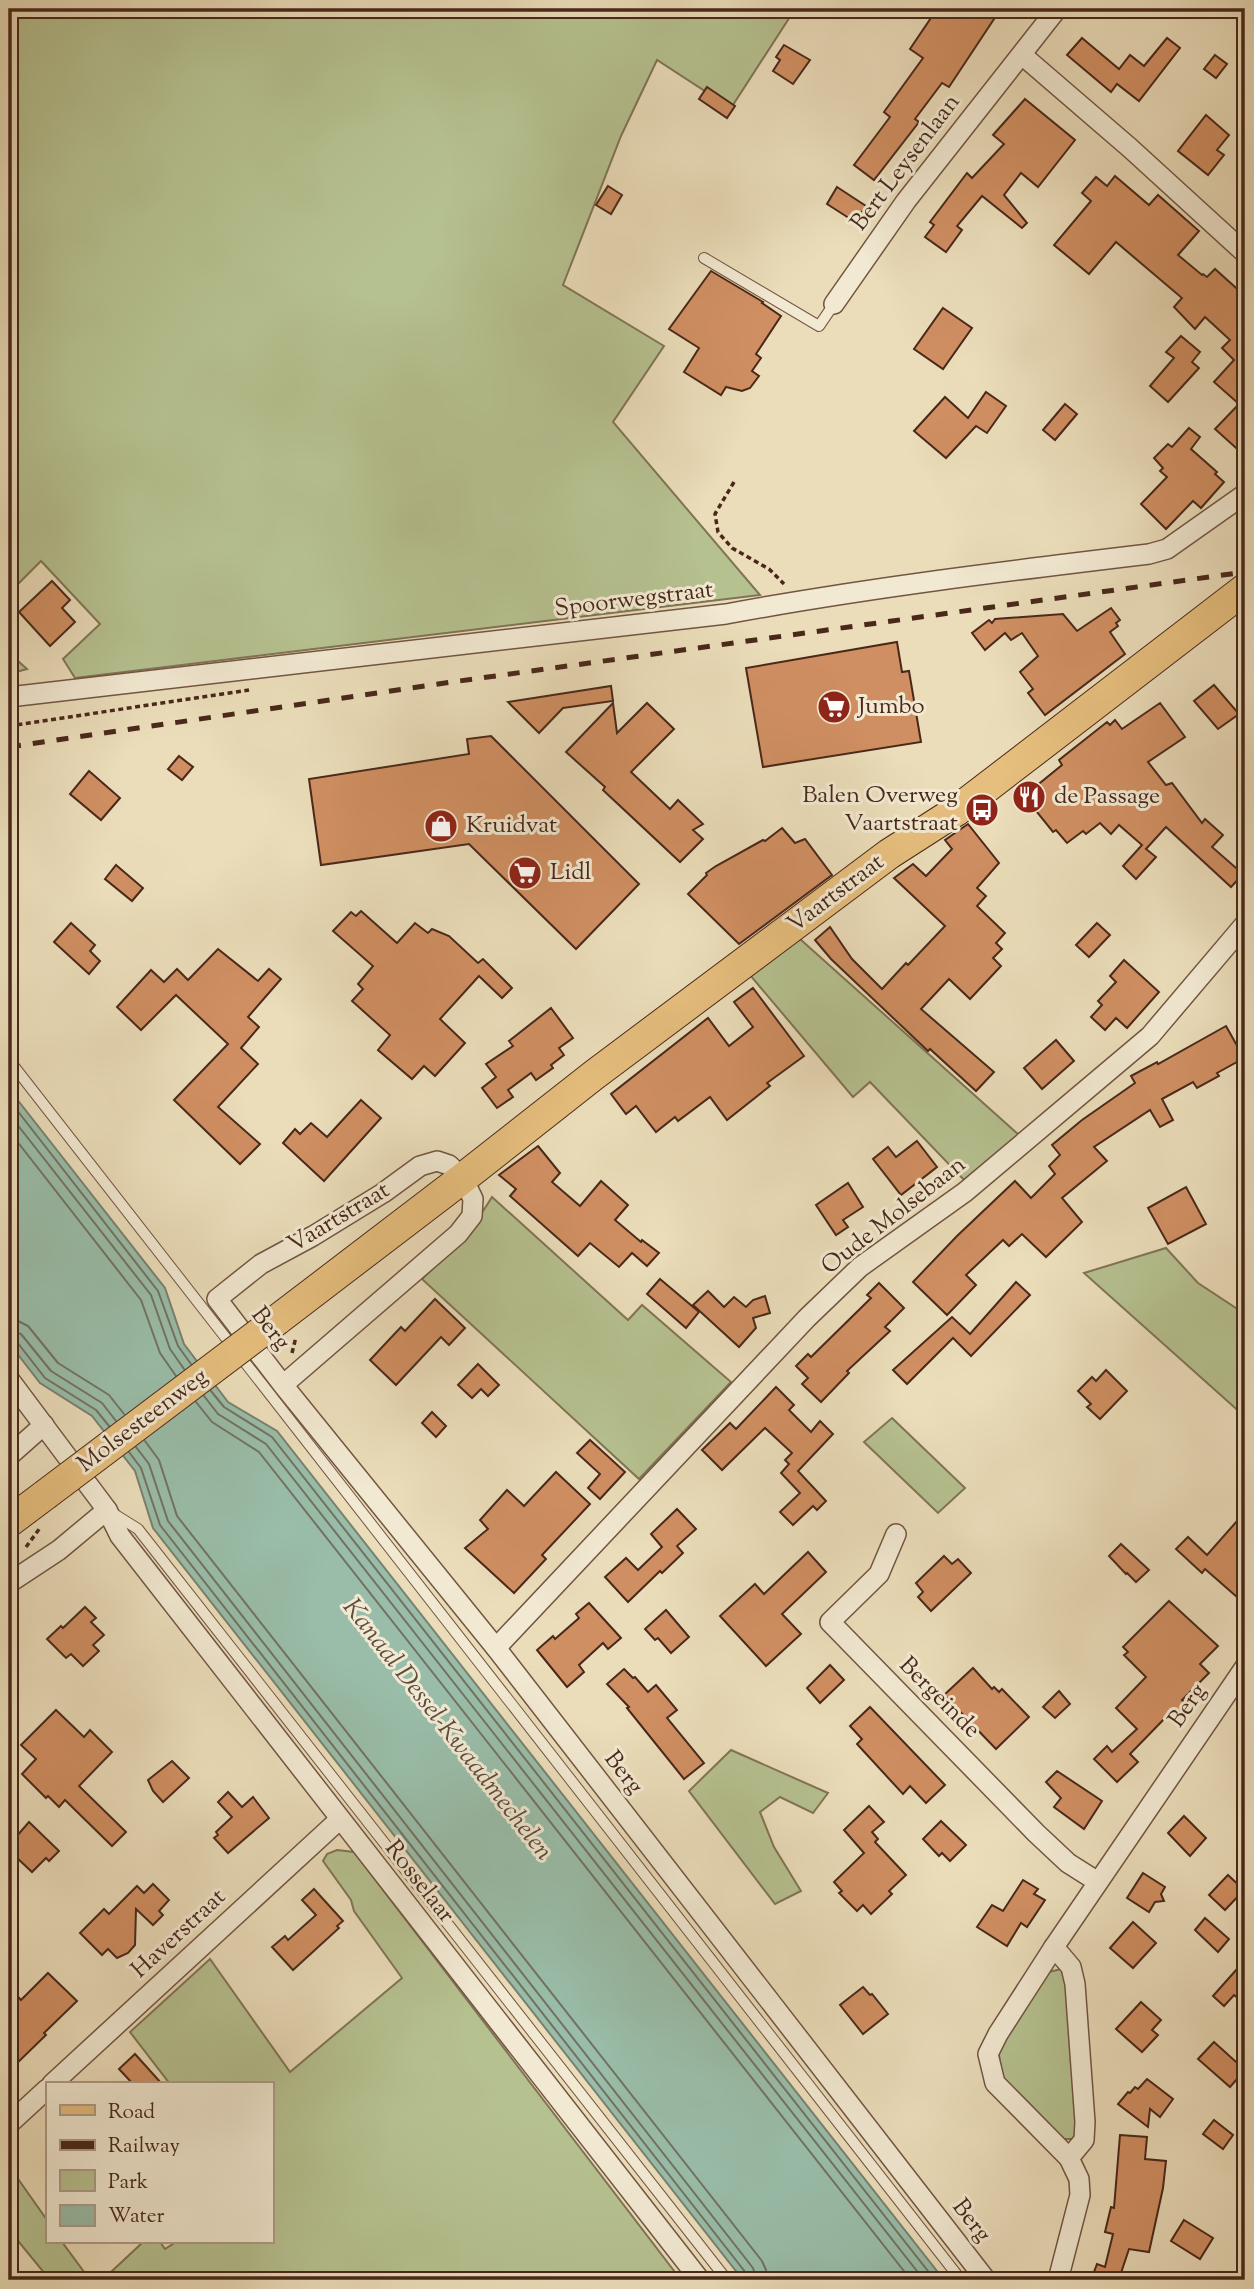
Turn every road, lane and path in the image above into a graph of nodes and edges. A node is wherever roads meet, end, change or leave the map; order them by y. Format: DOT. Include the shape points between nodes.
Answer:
graph roads {
  1 [pos="1057,9"];
  2 [pos="1022,55"];
  3 [pos="1245,253"];
  4 [pos="704,258"];
  5 [pos="834,304"];
  6 [pos="734,482"];
  7 [pos="1245,494"];
  8 [pos="1245,591"];
  9 [pos="801,600"];
  10 [pos="9,696"];
  11 [pos="1245,924"];
  12 [pos="9,1060"];
  13 [pos="463,1178"];
  14 [pos="209,1304"];
  15 [pos="287,1327"];
  16 [pos="9,1379"];
  17 [pos="277,1391"];
  18 [pos="44,1425"];
  19 [pos="9,1455"];
  20 [pos="107,1510"];
  21 [pos="9,1522"];
  22 [pos="896,1534"];
  23 [pos="9,1583"];
  24 [pos="496,1648"];
  25 [pos="1245,1667"];
  26 [pos="339,1820"];
  27 [pos="1098,1882"];
  28 [pos="1054,1947"];
  29 [pos="54,2082"];
  30 [pos="46,2090"];
  31 [pos="9,2124"];
  32 [pos="1069,2158"];
  33 [pos="700,2280"];
  34 [pos="727,2280"];
  35 [pos="961,2280"];
  36 [pos="986,2280"];
  37 [pos="1058,2280"];
  1 -- 2 [label="street, Bert Leysenlaan"];
  2 -- 3 [label="street"];
  2 -- 5 [label="street, Bert Leysenlaan" via="906,201"];
  4 -- 5 [label="lane" via="818,326"];
  6 -- 9 [label="path" via="715,514 718,532 732,548 769,569"];
  7 -- 9 [label="street, Spoorwegstraat" via="1167,549 1149,554"];
  8 -- 13 [label="main road, Vaartstraat" via="956,811 889,854 594,1075"];
  9 -- 10 [label="street, Spoorwegstraat" via="726,614"];
  11 -- 24 [label="street, Oude Molsebaan" via="1150,1036 965,1192 860,1267 807,1318"];
  12 -- 14 [label="lane"];
  13 -- 14 [label="street, Vaartstraat" via="437,1161 420,1166 261,1265"];
  13 -- 15 [label="main road, Vaartstraat"];
  13 -- 17 [label="street" via="472,1199 472,1216 458,1234"];
  14 -- 17 [label="street, Berg"];
  15 -- 17 [label="path"];
  15 -- 21 [label="main road, Molsesteenweg, bridge"];
  16 -- 18 [label="street, Rosselaar"];
  17 -- 24 [label="street, Berg"];
  17 -- 35 [label="lane"];
  18 -- 19 [label="street"];
  18 -- 20 [label="street, Rosselaar"];
  20 -- 23 [label="street, Molsesteenweg"];
  20 -- 26 [label="street, Rosselaar" via="120,1536"];
  20 -- 34 [label="lane" via="138,1529"];
  22 -- 27 [label="street, Bergeinde" via="880,1574 830,1622 1036,1833 1068,1863"];
  24 -- 36 [label="street, Berg"];
  25 -- 27 [label="street, Berg"];
  26 -- 29 [label="street, Haverstraat"];
  26 -- 33 [label="street, Rosselaar"];
  27 -- 28 [label="street, Berg"];
  28 -- 32 [label="street" via="1071,1967 1075,1984 1083,2073 1084,2140"];
  28 -- 32 [label="street, Berg" via="988,2054 995,2083"];
  30 -- 31 [label="street"];
  32 -- 37 [label="street, Berg" via="1079,2179 1080,2195"];
}
